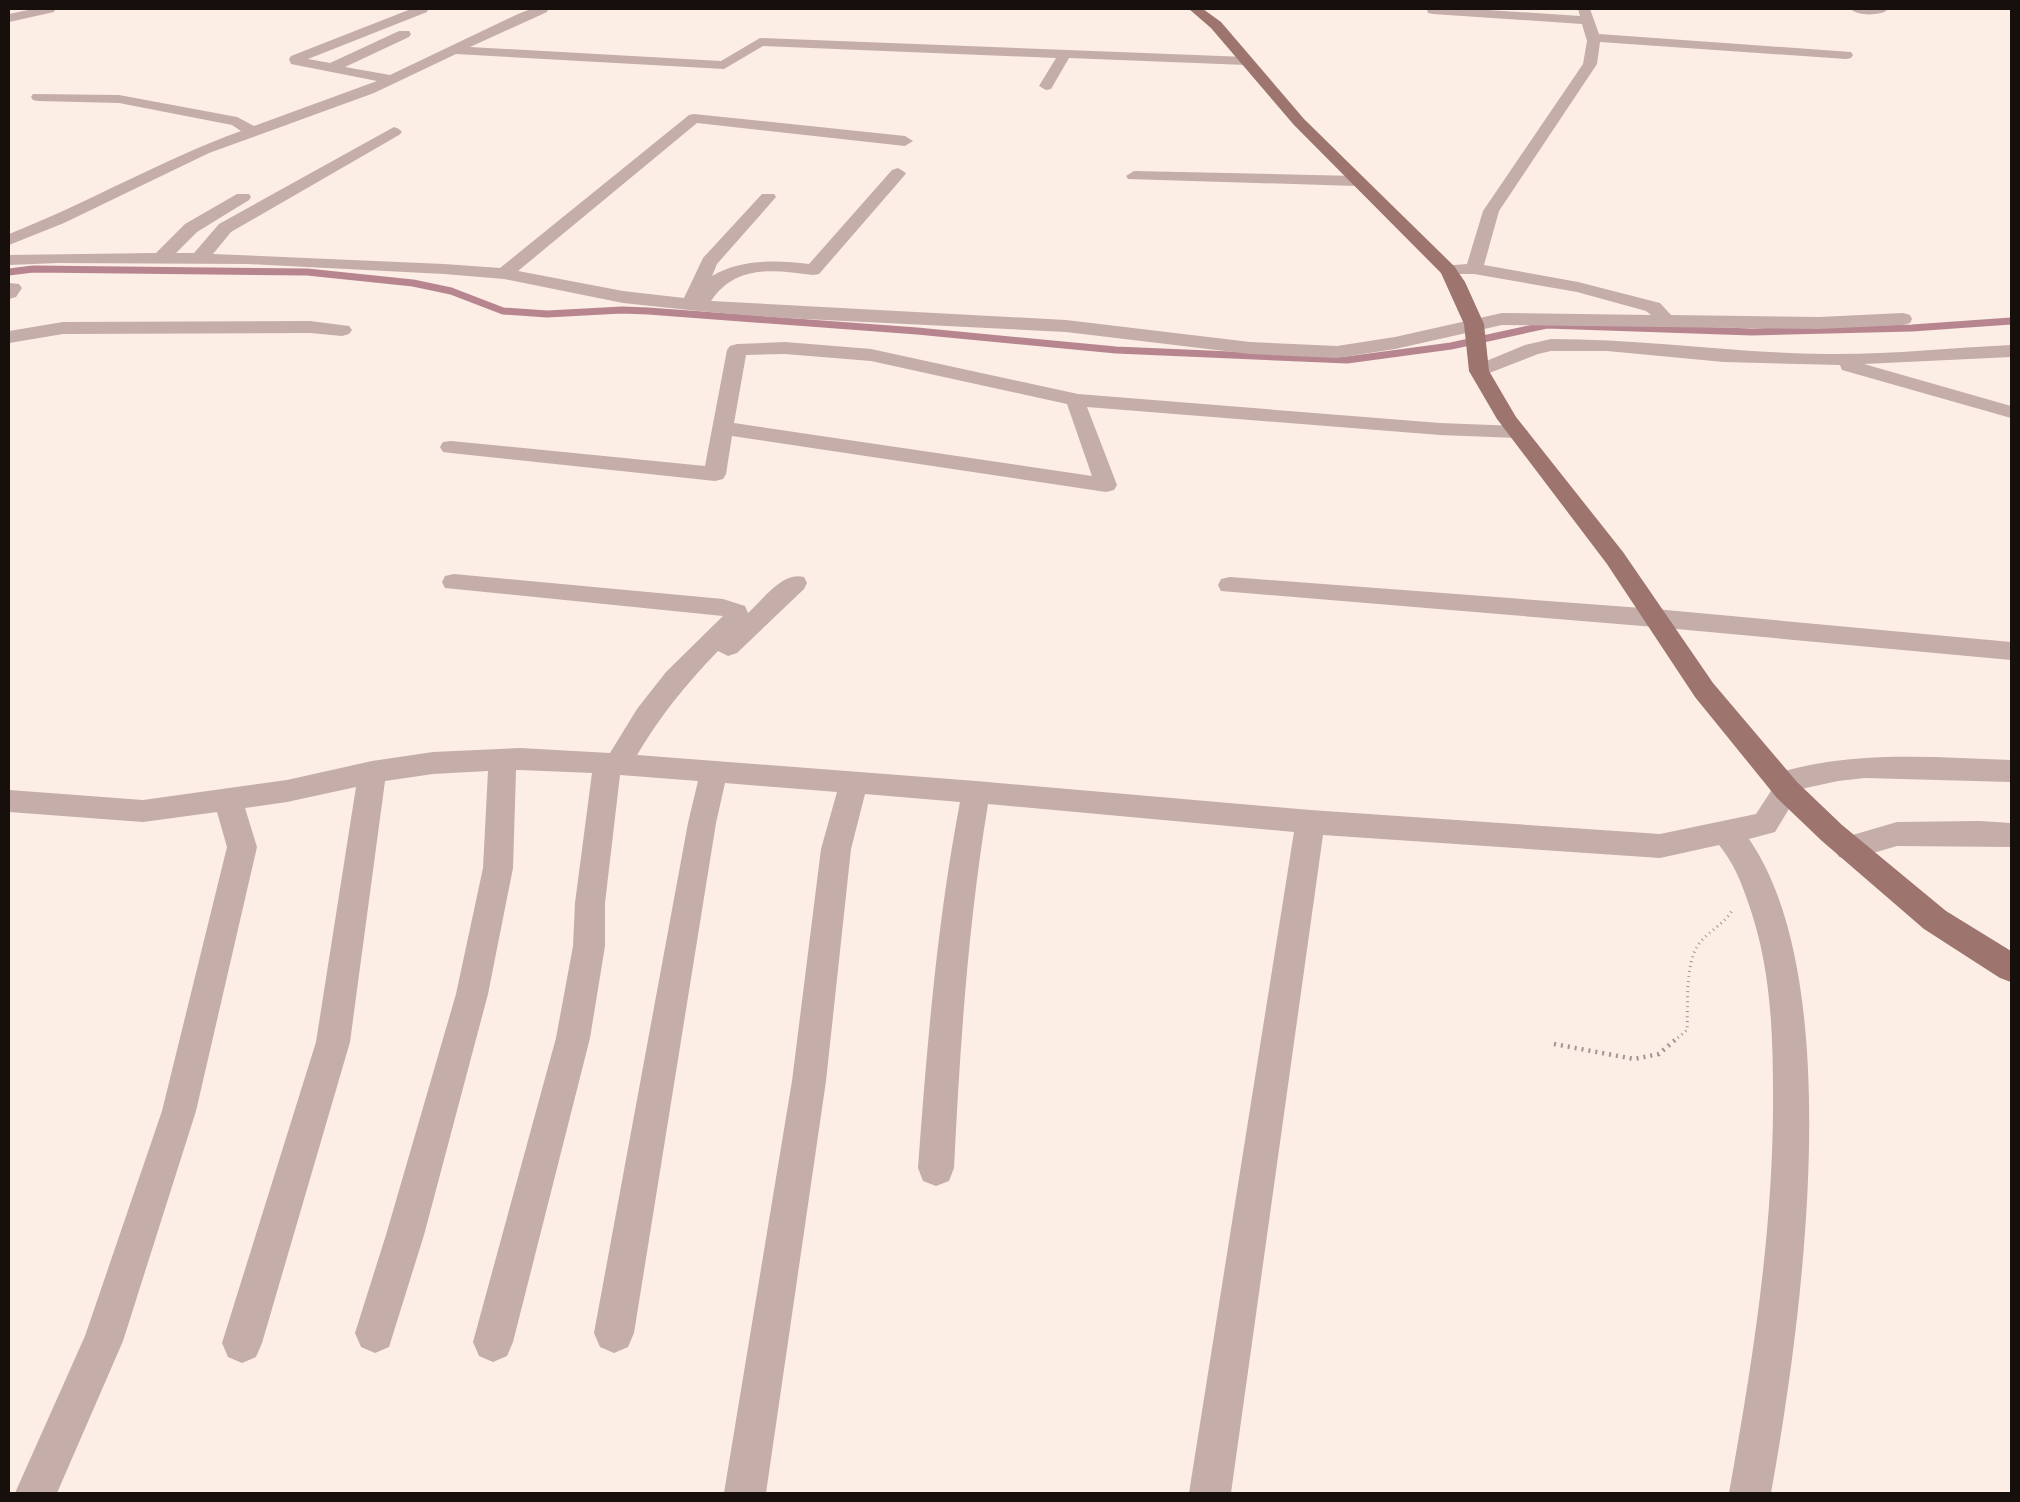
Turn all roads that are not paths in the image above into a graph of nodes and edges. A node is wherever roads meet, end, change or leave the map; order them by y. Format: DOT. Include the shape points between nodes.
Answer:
graph roads {
  1 [pos="49,9"];
  2 [pos="422,9"];
  3 [pos="542,9"];
  4 [pos="1195,9"];
  5 [pos="1857,9"];
  6 [pos="1433,10"];
  7 [pos="1881,10"];
  8 [pos="1586,14"];
  9 [pos="9,18"];
  10 [pos="404,34"];
  11 [pos="1593,38"];
  12 [pos="454,50"];
  13 [pos="1065,54"];
  14 [pos="1846,55"];
  15 [pos="1246,61"];
  16 [pos="331,68"];
  17 [pos="392,80"];
  18 [pos="1046,86"];
  19 [pos="38,97"];
  20 [pos="251,131"];
  21 [pos="394,132"];
  22 [pos="905,141"];
  23 [pos="898,173"];
  24 [pos="1134,176"];
  25 [pos="1356,181"];
  26 [pos="250,193"];
  27 [pos="768,197"];
  28 [pos="32,231"];
  29 [pos="9,240"];
  30 [pos="9,249"];
  31 [pos="161,258"];
  32 [pos="200,258"];
  33 [pos="9,260"];
  34 [pos="1474,269"];
  35 [pos="1448,270"];
  36 [pos="504,274"];
  37 [pos="9,288"];
  38 [pos="9,293"];
  39 [pos="695,304"];
  40 [pos="1903,319"];
  41 [pos="1666,320"];
  42 [pos="1474,324"];
  43 [pos="342,330"];
  44 [pos="9,337"];
  45 [pos="2011,351"];
  46 [pos="1826,360"];
  47 [pos="1479,371"];
  48 [pos="1078,400"];
  49 [pos="2011,412"];
  50 [pos="723,428"];
  51 [pos="1517,432"];
  52 [pos="452,447"];
  53 [pos="454,582"];
  54 [pos="795,583"];
  55 [pos="1230,584"];
  56 [pos="1655,618"];
  57 [pos="2011,650"];
  58 [pos="502,760"];
  59 [pos="621,764"];
  60 [pos="2011,770"];
  61 [pos="372,772"];
  62 [pos="714,772"];
  63 [pos="854,783"];
  64 [pos="1784,787"];
  65 [pos="976,792"];
  66 [pos="228,799"];
  67 [pos="9,801"];
  68 [pos="1310,822"];
  69 [pos="1727,834"];
  70 [pos="2011,835"];
  71 [pos="1849,848"];
  72 [pos="2003,957"];
  73 [pos="936,1168"];
  74 [pos="614,1333"];
  75 [pos="375,1334"];
  76 [pos="493,1342"];
  77 [pos="242,1343"];
  78 [pos="36,1493"];
  79 [pos="746,1493"];
  80 [pos="1210,1493"];
  81 [pos="1750,1493"];
  1 -- 9 [label="street"];
  2 -- 16 [label="street" via="296,59"];
  3 -- 12 [label="street" via="506,23"];
  4 -- 15 [label="main road" via="1216,25"];
  5 -- 7 [label="street"];
  6 -- 8 [label="street"];
  8 -- 11 [label="street"];
  10 -- 16 [label="street"];
  11 -- 14 [label="street"];
  11 -- 34 [label="street" via="1587,71 1491,211"];
  12 -- 13 [label="street" via="724,65 760,42"];
  12 -- 17 [label="street"];
  13 -- 15 [label="street"];
  13 -- 18 [label="street"];
  15 -- 25 [label="main road"];
  16 -- 17 [label="street"];
  17 -- 20 [label="street"];
  19 -- 20 [label="street" via="140,102 238,121"];
  20 -- 28 [label="street" via="179,161"];
  21 -- 32 [label="street" via="225,228"];
  22 -- 36 [label="street" via="694,118"];
  23 -- 39 [label="street" via="814,270 785,266 730,273 717,281"];
  24 -- 25 [label="street"];
  25 -- 35 [label="main road" via="1417,236"];
  26 -- 31 [label="street" via="191,228"];
  27 -- 39 [label="street" via="709,262"];
  28 -- 29 [label="street"];
  28 -- 30 [label="street"];
  31 -- 32 [label="street"];
  31 -- 33 [label="street"];
  32 -- 36 [label="street" via="248,258"];
  34 -- 35 [label="street"];
  34 -- 41 [label="street" via="1578,286 1653,307"];
  35 -- 42 [label="main road"];
  36 -- 39 [label="street" via="623,297"];
  37 -- 38 [label="street" via="13,288"];
  39 -- 42 [label="street" via="784,312 1066,326 1250,348 1337,352 1395,344"];
  40 -- 41 [label="street" via="1819,323"];
  41 -- 42 [label="street" via="1502,319"];
  42 -- 47 [label="main road"];
  43 -- 44 [label="street" via="310,327 63,328"];
  45 -- 46 [label="street"];
  46 -- 47 [label="street" via="1565,344 1532,350"];
  46 -- 49 [label="street"];
  47 -- 51 [label="main road" via="1492,397"];
  48 -- 50 [label="street" via="871,355 785,348 737,350"];
  48 -- 50 [label="street" via="1077,407 1106,485"];
  48 -- 51 [label="street" via="1440,429"];
  50 -- 52 [label="street" via="715,474"];
  51 -- 56 [label="main road" via="1615,558"];
  53 -- 59 [label="street" via="723,607 736,612 729,627 676,679 646,716"];
  54 -- 59 [label="street" via="734,640 660,726"];
  55 -- 56 [label="street"];
  56 -- 57 [label="street"];
  56 -- 64 [label="main road" via="1704,690"];
  58 -- 59 [label="street"];
  58 -- 61 [label="street" via="433,763"];
  58 -- 75 [label="street" via="498,868 472,994"];
  59 -- 62 [label="street"];
  59 -- 76 [label="street" via="590,903 589,946 573,1038"];
  60 -- 64 [label="street" via="1866,767 1838,770"];
  61 -- 66 [label="street"];
  61 -- 77 [label="street" via="333,1042"];
  62 -- 63 [label="street"];
  62 -- 74 [label="street" via="700,833"];
  63 -- 65 [label="street"];
  63 -- 79 [label="street" via="836,849 809,1081"];
  64 -- 69 [label="street" via="1765,824"];
  64 -- 71 [label="main road"];
  65 -- 68 [label="street"];
  65 -- 73 [label="street" via="960,883 945,1020"];
  66 -- 67 [label="street" via="143,811"];
  66 -- 78 [label="street" via="242,847 179,1111 103,1341"];
  68 -- 69 [label="street" via="1660,846"];
  68 -- 80 [label="street"];
  69 -- 81 [label="street" via="1743,852 1771,918 1783,973 1792,1117 1789,1208 1764,1413"];
  70 -- 71 [label="street" via="1980,832 1897,834"];
  71 -- 72 [label="main road" via="1935,920"];
}
